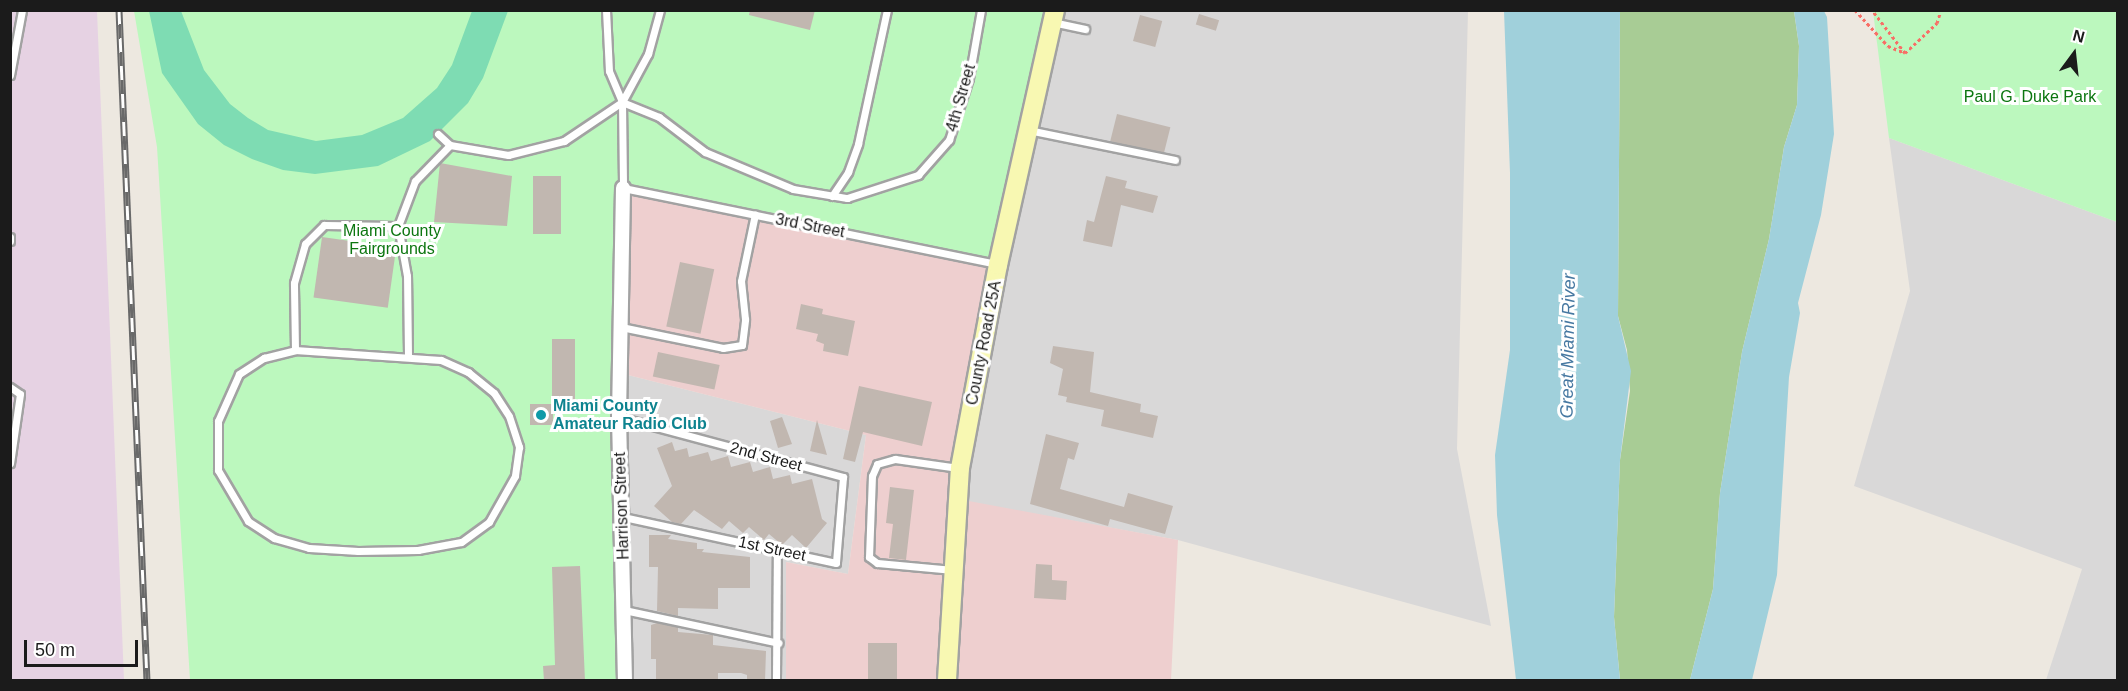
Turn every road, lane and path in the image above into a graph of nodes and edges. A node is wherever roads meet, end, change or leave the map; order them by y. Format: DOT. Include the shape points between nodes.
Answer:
graph roads {
  1 [pos="22,10"];
  2 [pos="606,10"];
  3 [pos="660,10"];
  4 [pos="887,10"];
  5 [pos="981,10"];
  6 [pos="1855,10"];
  7 [pos="1872,10"];
  8 [pos="1941,10"];
  9 [pos="1054,16"];
  10 [pos="1085,29"];
  11 [pos="1905,53"];
  12 [pos="10,75"];
  13 [pos="622,102"];
  14 [pos="1028,130"];
  15 [pos="438,134"];
  16 [pos="450,145"];
  17 [pos="1175,160"];
  18 [pos="622,188"];
  19 [pos="832,196"];
  20 [pos="755,214"];
  21 [pos="398,226"];
  22 [pos="998,265"];
  23 [pos="621,327"];
  24 [pos="295,350"];
  25 [pos="408,355"];
  26 [pos="10,387"];
  27 [pos="620,417"];
  28 [pos="10,463"];
  29 [pos="960,468"];
  30 [pos="843,477"];
  31 [pos="624,517"];
  32 [pos="777,550"];
  33 [pos="953,570"];
  34 [pos="624,609"];
  35 [pos="779,644"];
  36 [pos="625,681"];
  37 [pos="776,681"];
  38 [pos="947,681"];
  1 -- 12 [label="lane"];
  2 -- 13 [label="lane" via="609,71"];
  3 -- 13 [label="lane" via="648,54"];
  4 -- 19 [label="lane" via="858,144 848,172"];
  5 -- 19 [label="lane, 4th Street" via="969,78 949,140 918,175 847,198"];
  6 -- 11 [label="path" via="1888,46"];
  7 -- 11 [label="path"];
  8 -- 11 [label="path" via="1937,23"];
  9 -- 10 [label="lane"];
  9 -- 14 [label="main road, County Road 25A"];
  13 -- 16 [label="lane" via="564,141 508,155"];
  13 -- 18 [label="lane"];
  13 -- 19 [label="lane" via="660,117 705,152 793,189"];
  14 -- 17 [label="lane"];
  14 -- 22 [label="main road, County Road 25A"];
  15 -- 16 [label="lane"];
  16 -- 21 [label="lane" via="415,181"];
  18 -- 20 [label="lane, 3rd Street"];
  18 -- 23 [label="street, Harrison Street"];
  20 -- 22 [label="lane, 3rd Street"];
  20 -- 23 [label="lane" via="741,280 745,319 742,345 723,348"];
  21 -- 24 [label="lane" via="324,225 305,243 294,283"];
  21 -- 25 [label="lane" via="406,276"];
  22 -- 29 [label="main road, County Road 25A"];
  23 -- 27 [label="street, Harrison Street"];
  24 -- 25 [label="lane"];
  24 -- 25 [label="lane" via="264,358 239,374 218,421 218,470 248,521 274,538 309,548 358,551 418,550 461,542 489,522 515,476 519,447 509,416 494,393 468,372 441,360"];
  26 -- 28 [label="lane" via="20,394"];
  27 -- 30 [label="lane, 2nd Street"];
  27 -- 31 [label="street, Harrison Street"];
  29 -- 33 [label="main road, County Road 25A"];
  29 -- 33 [label="lane" via="895,459 877,464 872,476 870,557 877,563"];
  30 -- 32 [label="lane, 1st Street" via="836,563"];
  31 -- 32 [label="lane, 1st Street"];
  31 -- 34 [label="street, Harrison Street"];
  32 -- 35 [label="lane"];
  33 -- 38 [label="main road, County Road 25A"];
  34 -- 35 [label="lane"];
  34 -- 36 [label="street, Harrison Street"];
  35 -- 37 [label="lane"];
}
